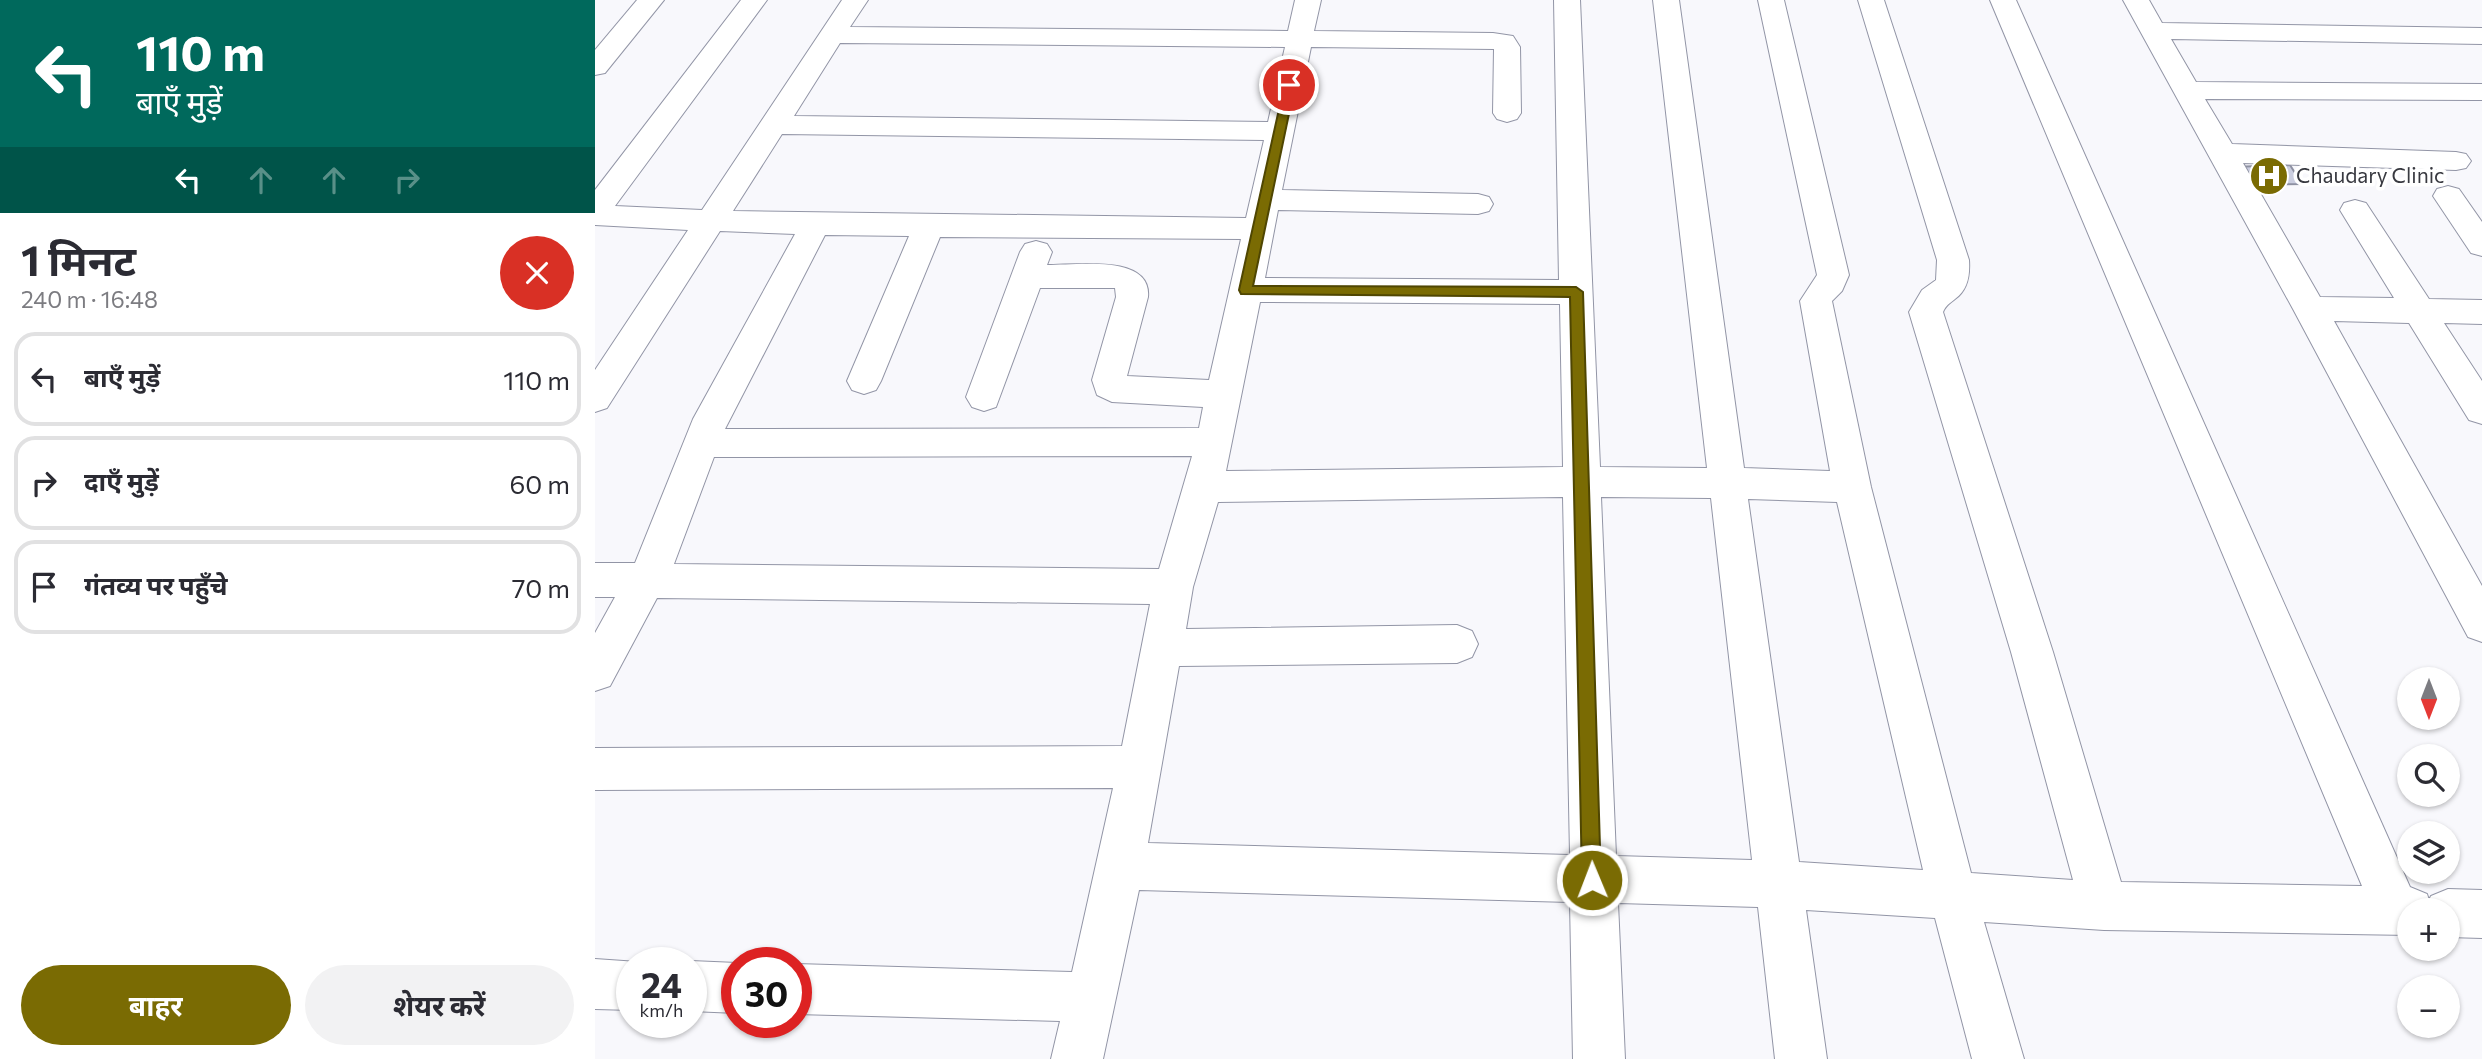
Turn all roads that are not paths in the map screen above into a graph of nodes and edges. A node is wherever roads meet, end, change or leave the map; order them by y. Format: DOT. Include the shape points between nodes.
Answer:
graph roads {
  1 [pos="651,0"];
  2 [pos="754,0"];
  3 [pos="855,0"];
  4 [pos="1308,0"];
  5 [pos="1567,0"];
  6 [pos="1666,0"];
  7 [pos="1771,0"];
  8 [pos="1871,0"];
  9 [pos="2003,0"];
  10 [pos="2136,0"];
  11 [pos="2154,31"];
  12 [pos="831,35"];
  13 [pos="2432,35"];
  14 [pos="2482,36"];
  15 [pos="1300,38"];
  16 [pos="595,67"];
  17 [pos="2188,90"];
  18 [pos="2480,94"];
  19 [pos="1507,113"];
  20 [pos="771,124"];
  21 [pos="1279,131"];
  22 [pos="2223,153"];
  23 [pos="2456,161"];
  24 [pos="2448,196"];
  25 [pos="1478,204"];
  26 [pos="2355,210"];
  27 [pos="595,213"];
  28 [pos="1262,214"];
  29 [pos="709,222"];
  30 [pos="815,225"];
  31 [pos="1042,227"];
  32 [pos="928,228"];
  33 [pos="2482,245"];
  34 [pos="1028,276"];
  35 [pos="1245,290"];
  36 [pos="1576,292"];
  37 [pos="2310,309"];
  38 [pos="2419,312"];
  39 [pos="2482,313"];
  40 [pos="864,381"];
  41 [pos="1224,394"];
  42 [pos="984,397"];
  43 [pos="595,398"];
  44 [pos="2482,410"];
  45 [pos="1213,442"];
  46 [pos="702,443"];
  47 [pos="1582,480"];
  48 [pos="1727,482"];
  49 [pos="1204,487"];
  50 [pos="1852,487"];
  51 [pos="647,579"];
  52 [pos="595,580"];
  53 [pos="1173,587"];
  54 [pos="2482,624"];
  55 [pos="1457,644"];
  56 [pos="1163,648"];
  57 [pos="595,672"];
  58 [pos="1139,767"];
  59 [pos="595,768"];
  60 [pos="1121,866"];
  61 [pos="1592,880"];
  62 [pos="1777,884"];
  63 [pos="1953,895"];
  64 [pos="2397,898"];
  65 [pos="2104,906"];
  66 [pos="2397,911"];
  67 [pos="2460,913"];
  68 [pos="2482,914"];
  69 [pos="595,984"];
  70 [pos="616,985"];
  71 [pos="812,989"];
  72 [pos="1090,997"];
  73 [pos="1077,1059"];
  74 [pos="1599,1059"];
  75 [pos="1801,1059"];
  76 [pos="1998,1059"];
  1 -- 16 [label="street"];
  2 -- 27 [label="street"];
  3 -- 12 [label="street"];
  4 -- 15 [label="street"];
  5 -- 36 [label="street"];
  6 -- 48 [label="street"];
  7 -- 50 [label="street" via="1833,275 1816,301"];
  8 -- 65 [label="street" via="1953,260 1953,282 1932,299 1926,312 2032,652"];
  9 -- 64 [label="street"];
  10 -- 11 [label="street"];
  11 -- 13 [label="street"];
  11 -- 17 [label="street"];
  12 -- 15 [label="street"];
  12 -- 20 [label="street"];
  13 -- 14 [label="street"];
  13 -- 18 [label="street"];
  15 -- 19 [label="street" via="1504,42"];
  15 -- 21 [label="street"];
  17 -- 18 [label="street"];
  17 -- 22 [label="street"];
  20 -- 21 [label="street"];
  20 -- 29 [label="street"];
  21 -- 28 [label="street"];
  22 -- 23 [label="street"];
  22 -- 37 [label="street"];
  24 -- 33 [label="street"];
  25 -- 28 [label="street"];
  26 -- 38 [label="street"];
  27 -- 29 [label="street"];
  28 -- 31 [label="street"];
  28 -- 35 [label="street"];
  29 -- 30 [label="street"];
  29 -- 43 [label="street"];
  30 -- 32 [label="street"];
  30 -- 46 [label="street"];
  31 -- 32 [label="street"];
  31 -- 34 [label="street"];
  32 -- 40 [label="street"];
  34 -- 41 [label="street" via="1115,277 1127,279 1133,286 1109,380 1112,388"];
  34 -- 42 [label="street"];
  35 -- 36 [label="street"];
  35 -- 41 [label="street"];
  36 -- 47 [label="street"];
  37 -- 38 [label="street"];
  37 -- 54 [label="street"];
  38 -- 39 [label="street"];
  38 -- 44 [label="street"];
  41 -- 45 [label="street"];
  45 -- 46 [label="street"];
  45 -- 49 [label="street"];
  46 -- 51 [label="street"];
  47 -- 48 [label="street"];
  47 -- 49 [label="street"];
  47 -- 61 [label="street"];
  48 -- 50 [label="street"];
  48 -- 62 [label="street"];
  49 -- 53 [label="street"];
  50 -- 63 [label="street"];
  51 -- 52 [label="street"];
  51 -- 53 [label="street"];
  51 -- 57 [label="street"];
  53 -- 56 [label="street"];
  55 -- 56 [label="street"];
  56 -- 58 [label="street"];
  58 -- 59 [label="street"];
  58 -- 60 [label="street"];
  60 -- 61 [label="street"];
  60 -- 72 [label="street"];
  61 -- 62 [label="street"];
  61 -- 74 [label="street"];
  62 -- 63 [label="street"];
  62 -- 75 [label="street"];
  63 -- 65 [label="street"];
  63 -- 76 [label="street"];
  65 -- 66 [label="street"];
  67 -- 68 [label="street"];
  69 -- 70 [label="street"];
  71 -- 72 [label="street"];
  72 -- 73 [label="street"];
}
